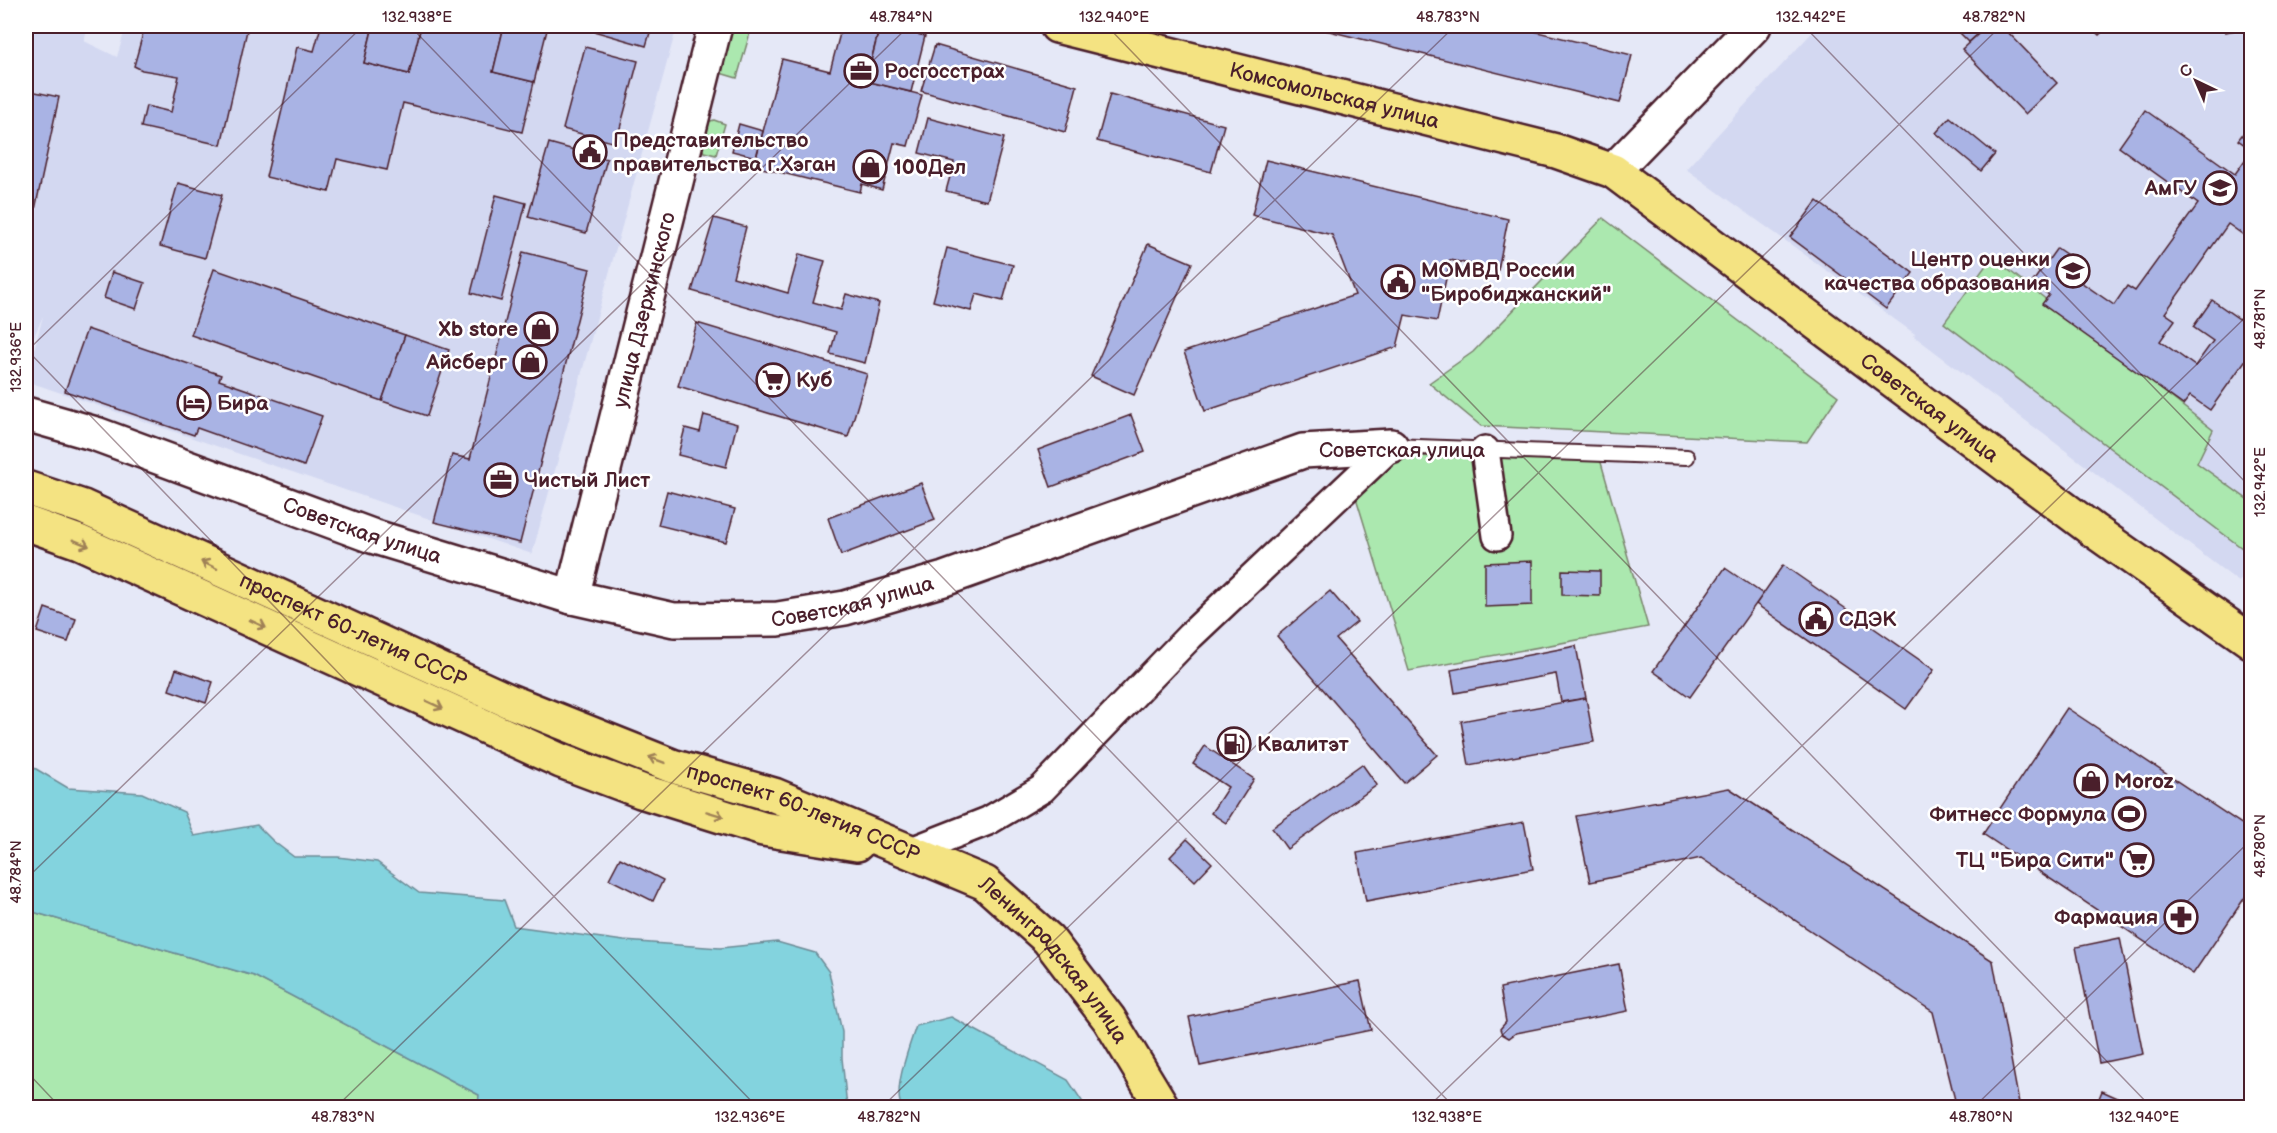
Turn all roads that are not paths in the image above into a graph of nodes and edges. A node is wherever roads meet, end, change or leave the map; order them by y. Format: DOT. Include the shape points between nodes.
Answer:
graph roads {
  1 [pos="715,26"];
  2 [pos="1057,26"];
  3 [pos="1754,26"];
  4 [pos="1613,171"];
  5 [pos="26,414"];
  6 [pos="1391,446"];
  7 [pos="1485,450"];
  8 [pos="1687,457"];
  9 [pos="26,488"];
  10 [pos="26,524"];
  11 [pos="1497,536"];
  12 [pos="572,597"];
  13 [pos="2252,642"];
  14 [pos="509,701"];
  15 [pos="496,732"];
  16 [pos="909,852"];
  17 [pos="1163,1107"];
  1 -- 12 [label="main road, улица Дзержинского"];
  2 -- 4 [label="main road, Комсомольская улица" via="1556,151"];
  3 -- 4 [label="main road"];
  4 -- 13 [label="main road, Советская улица" via="2093,530"];
  5 -- 12 [label="main road, Советская улица" via="96,434 372,536"];
  6 -- 7 [label="lane, Советская улица"];
  6 -- 12 [label="main road, Советская улица" via="1303,451 944,579 845,608 778,619 674,620"];
  6 -- 16 [label="street" via="1190,636 1042,789 988,821"];
  7 -- 8 [label="lane, Советская улица"];
  7 -- 11 [label="street"];
  14 -- 9 [label="main road, проспект 60-летия СССР, one-way" via="83,507"];
  10 -- 15 [label="main road, проспект 60-летия СССР, one-way" via="80,542"];
  14 -- 15 [label="main road"];
  16 -- 14 [label="main road, проспект 60-летия СССР, one-way" via="774,795 672,766"];
  15 -- 16 [label="main road, проспект 60-летия СССР, one-way" via="561,761 763,829"];
  16 -- 17 [label="main road, Ленинградская улица" via="985,883 1048,939 1109,1019"];
}
